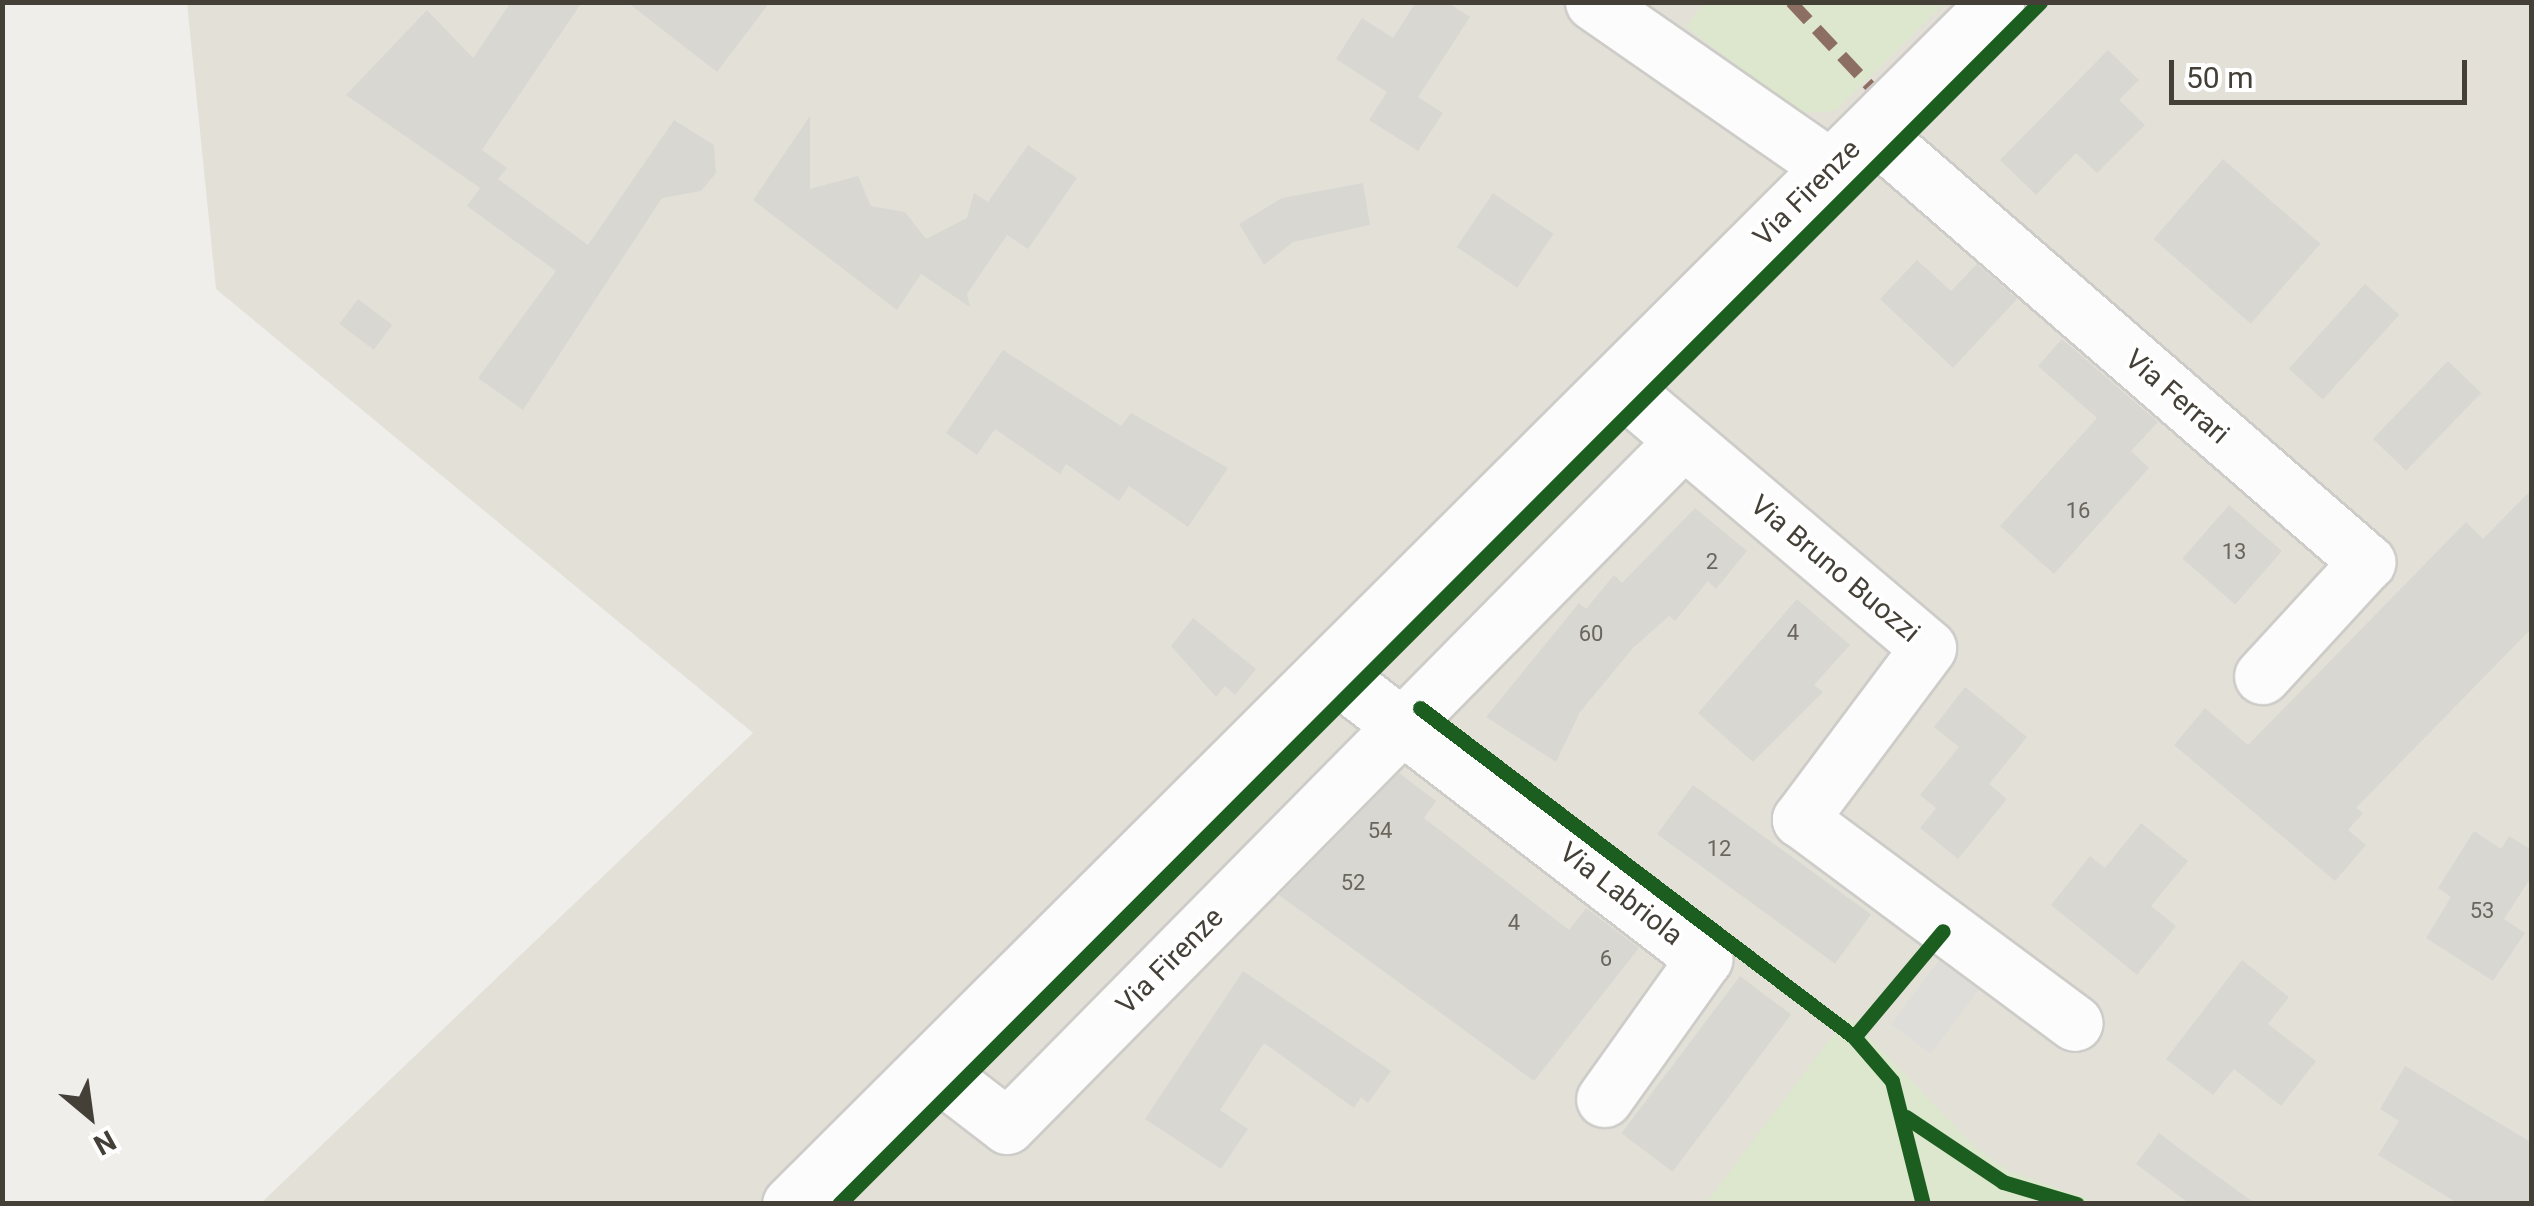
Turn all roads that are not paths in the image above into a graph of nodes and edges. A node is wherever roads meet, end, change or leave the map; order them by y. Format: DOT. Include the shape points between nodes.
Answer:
graph roads {
  1 [pos="1592,2"];
  2 [pos="1996,2"];
  3 [pos="1851,149"];
  4 [pos="1616,382"];
  5 [pos="1682,442"];
  6 [pos="1328,669"];
  7 [pos="2262,676"];
  8 [pos="1402,725"];
  9 [pos="2075,1023"];
  10 [pos="929,1066"];
  11 [pos="1604,1099"];
  12 [pos="790,1204"];
  1 -- 3 [label="street"];
  2 -- 3 [label="street, Via Firenze"];
  3 -- 4 [label="street, Via Firenze"];
  3 -- 7 [label="street, Via Ferrari" via="2367,562"];
  4 -- 5 [label="street"];
  4 -- 6 [label="street, Via Firenze"];
  5 -- 8 [label="street, Via Firenze"];
  5 -- 9 [label="street, Via Bruno Buozzi" via="1928,648 1800,819"];
  6 -- 8 [label="street"];
  6 -- 10 [label="street, Via Firenze"];
  8 -- 10 [label="street, Via Firenze" via="1007,1126"];
  8 -- 11 [label="street, Via Labriola" via="1704,958"];
  10 -- 12 [label="street, Via Firenze"];
}
